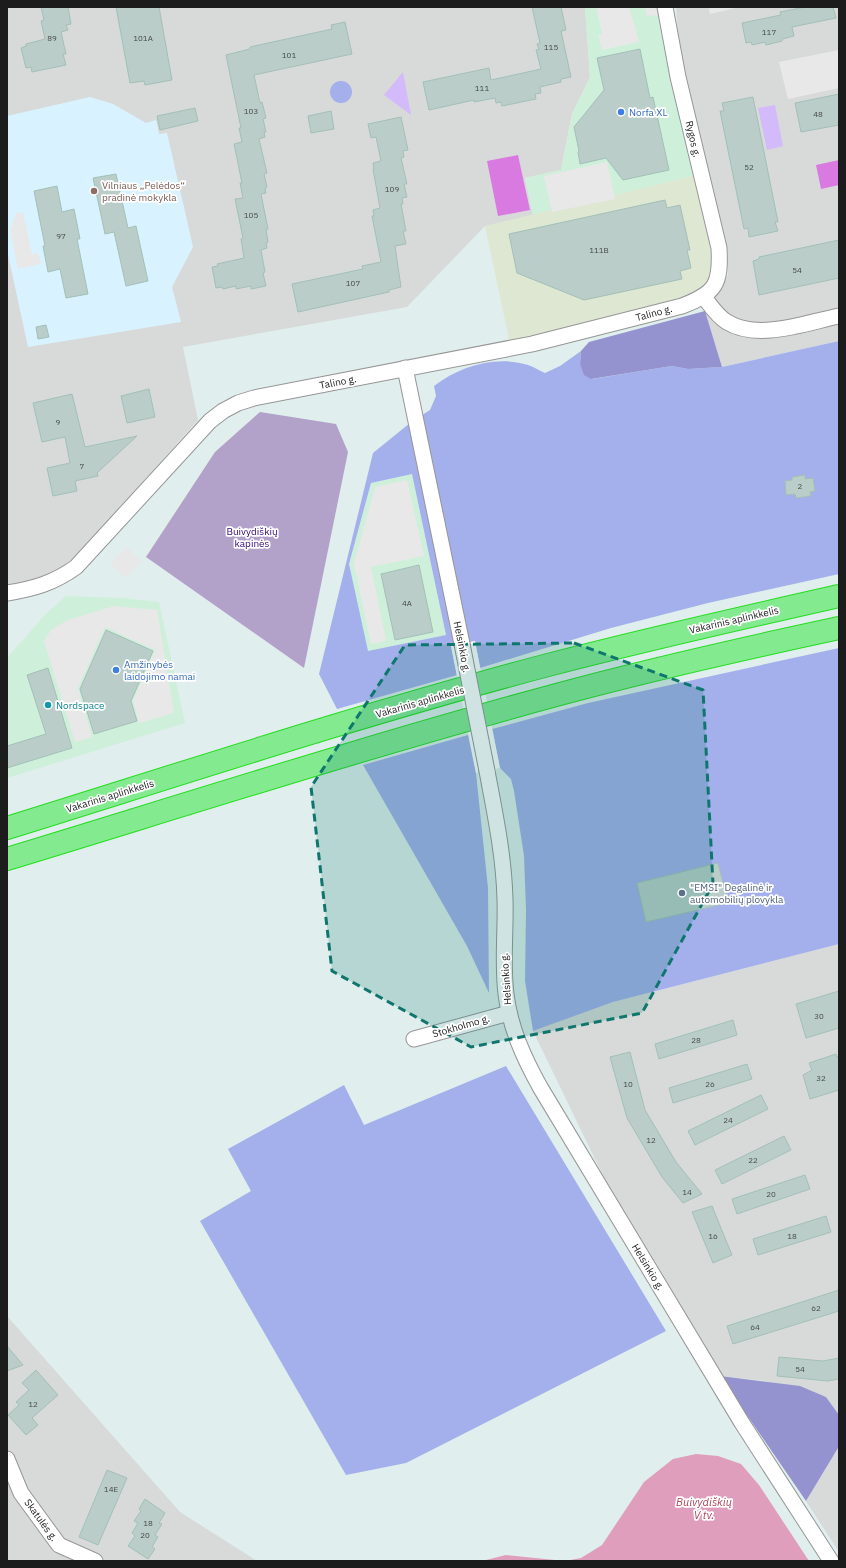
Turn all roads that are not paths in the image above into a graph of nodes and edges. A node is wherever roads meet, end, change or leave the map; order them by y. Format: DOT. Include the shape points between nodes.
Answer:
graph roads {
  1 [pos="665,7"];
  2 [pos="720,270"];
  3 [pos="704,297"];
  4 [pos="839,316"];
  5 [pos="405,368"];
  6 [pos="7,593"];
  7 [pos="839,596"];
  8 [pos="839,628"];
  9 [pos="7,828"];
  10 [pos="7,859"];
  11 [pos="509,1013"];
  12 [pos="414,1039"];
  13 [pos="7,1459"];
  14 [pos="831,1560"];
  15 [pos="95,1561"];
  1 -- 2 [label="street, Rygos g." via="678,77 719,248"];
  2 -- 3 [label="street, Talino g." via="715,286"];
  3 -- 4 [label="street" via="726,321 753,331"];
  3 -- 5 [label="street, Talino g." via="682,306 532,344"];
  5 -- 6 [label="street, Talino g." via="254,398 223,411 210,421 76,567 43,586"];
  5 -- 11 [label="street, Helsinkio g., bridge" via="501,850 505,900 504,975"];
  7 -- 9 [label="highway, Vakarinis aplinkkelis" via="524,672 297,738"];
  8 -- 10 [label="highway" via="561,694 310,766"];
  11 -- 12 [label="street, Stokholmo g."];
  11 -- 14 [label="street, Helsinkio g." via="520,1048 540,1087 742,1423"];
  13 -- 15 [label="street, Skatulės g." via="21,1493 59,1545"];
}
